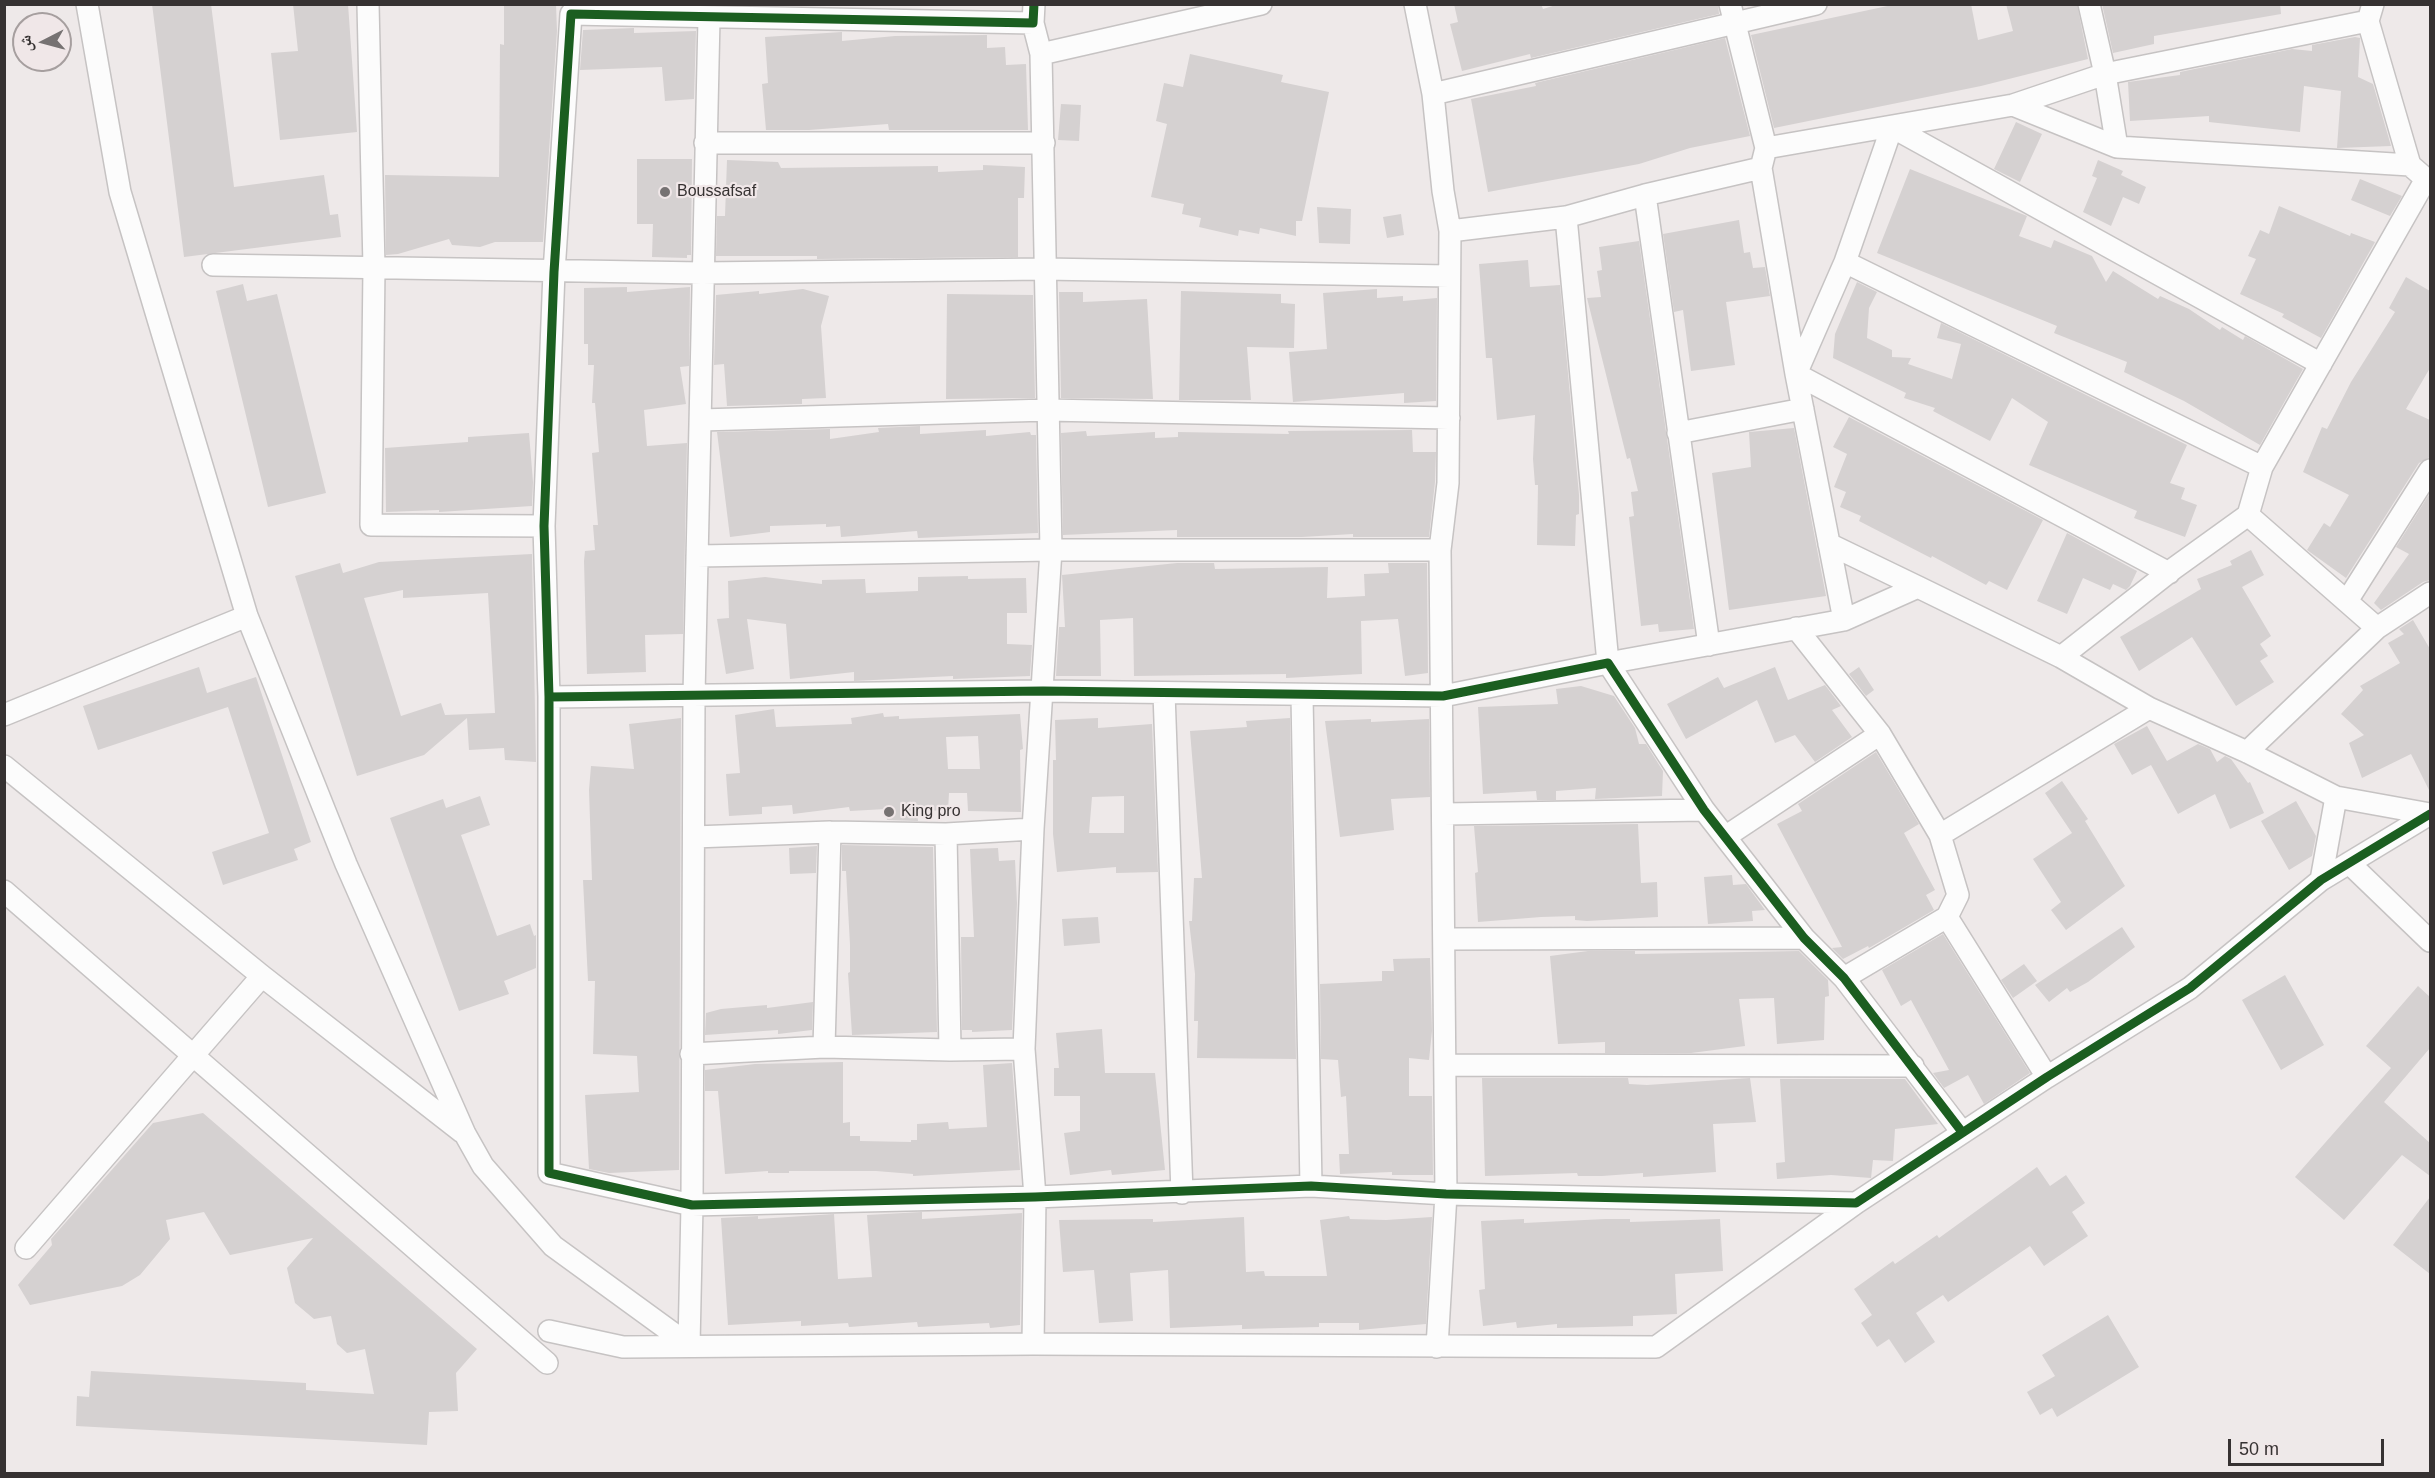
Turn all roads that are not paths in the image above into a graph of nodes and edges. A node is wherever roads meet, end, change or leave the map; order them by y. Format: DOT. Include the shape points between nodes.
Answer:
graph roads {
  1 [pos="87,4"];
  2 [pos="368,4"];
  3 [pos="1261,4"];
  4 [pos="1415,4"];
  5 [pos="1816,4"];
  6 [pos="2089,4"];
  7 [pos="571,9"];
  8 [pos="2370,13"];
  9 [pos="1034,14"];
  10 [pos="1732,14"];
  11 [pos="709,18"];
  12 [pos="1041,54"];
  13 [pos="2105,74"];
  14 [pos="1433,94"];
  15 [pos="2013,105"];
  16 [pos="1893,127"];
  17 [pos="1044,142"];
  18 [pos="705,143"];
  19 [pos="2117,147"];
  20 [pos="1763,158"];
  21 [pos="2410,165"];
  22 [pos="2428,180"];
  23 [pos="1645,195"];
  24 [pos="1566,217"];
  25 [pos="1450,231"];
  26 [pos="1845,262"];
  27 [pos="213,265"];
  28 [pos="374,267"];
  29 [pos="1044,269"];
  30 [pos="554,272"];
  31 [pos="702,273"];
  32 [pos="1449,276"];
  33 [pos="2321,364"];
  34 [pos="1796,374"];
  35 [pos="1803,409"];
  36 [pos="1047,410"];
  37 [pos="1449,418"];
  38 [pos="702,420"];
  39 [pos="1678,433"];
  40 [pos="2262,467"];
  41 [pos="2430,470"];
  42 [pos="2248,516"];
  43 [pos="544,526"];
  44 [pos="1829,544"];
  45 [pos="1051,550"];
  46 [pos="1440,550"];
  47 [pos="698,556"];
  48 [pos="2169,573"];
  49 [pos="1918,587"];
  50 [pos="2430,593"];
  51 [pos="2347,601"];
  52 [pos="247,616"];
  53 [pos="1844,620"];
  54 [pos="1796,628"];
  55 [pos="2377,628"];
  56 [pos="1709,645"];
  57 [pos="2061,657"];
  58 [pos="1608,663"];
  59 [pos="1043,691"];
  60 [pos="1164,693"];
  61 [pos="694,695"];
  62 [pos="1302,696"];
  63 [pos="1443,696"];
  64 [pos="549,697"];
  65 [pos="2150,708"];
  66 [pos="4,715"];
  67 [pos="1880,734"];
  68 [pos="2247,752"];
  69 [pos="4,766"];
  70 [pos="2336,797"];
  71 [pos="1704,810"];
  72 [pos="1444,814"];
  73 [pos="2430,814"];
  74 [pos="1033,829"];
  75 [pos="830,832"];
  76 [pos="946,834"];
  77 [pos="1940,835"];
  78 [pos="694,837"];
  79 [pos="1725,837"];
  80 [pos="2349,863"];
  81 [pos="2321,880"];
  82 [pos="4,891"];
  83 [pos="1947,917"];
  84 [pos="1804,938"];
  85 [pos="1444,939"];
  86 [pos="2430,940"];
  87 [pos="262,976"];
  88 [pos="1845,978"];
  89 [pos="824,1047"];
  90 [pos="1024,1049"];
  91 [pos="950,1050"];
  92 [pos="691,1054"];
  93 [pos="193,1056"];
  94 [pos="1446,1065"];
  95 [pos="1913,1066"];
  96 [pos="2047,1077"];
  97 [pos="1962,1132"];
  98 [pos="465,1134"];
  99 [pos="1311,1186"];
  100 [pos="1182,1193"];
  101 [pos="1446,1194"];
  102 [pos="1035,1197"];
  103 [pos="1856,1203"];
  104 [pos="692,1205"];
  105 [pos="26,1248"];
  106 [pos="549,1331"];
  107 [pos="1033,1344"];
  108 [pos="689,1345"];
  109 [pos="1437,1347"];
  110 [pos="547,1363"];
  1 -- 52 [label="street" via="120,192"];
  2 -- 28 [label="street"];
  3 -- 12 [label="street"];
  4 -- 14 [label="street"];
  5 -- 10 [label="street"];
  6 -- 13 [label="street"];
  7 -- 11 [label="street"];
  7 -- 30 [label="street"];
  8 -- 13 [label="street"];
  8 -- 21 [label="street"];
  9 -- 11 [label="street"];
  9 -- 12 [label="street"];
  10 -- 14 [label="street"];
  10 -- 20 [label="street"];
  11 -- 18 [label="street"];
  12 -- 17 [label="street"];
  13 -- 15 [label="street"];
  13 -- 19 [label="street"];
  14 -- 25 [label="street"];
  15 -- 16 [label="street"];
  15 -- 19 [label="street"];
  16 -- 20 [label="street"];
  16 -- 26 [label="street"];
  16 -- 33 [label="street"];
  17 -- 18 [label="street"];
  17 -- 29 [label="street"];
  18 -- 31 [label="street"];
  19 -- 21 [label="street"];
  20 -- 23 [label="street"];
  20 -- 34 [label="street"];
  21 -- 22 [label="street"];
  22 -- 33 [label="street"];
  23 -- 24 [label="street"];
  23 -- 39 [label="street"];
  24 -- 25 [label="street"];
  24 -- 58 [label="street"];
  25 -- 32 [label="street"];
  26 -- 34 [label="street"];
  26 -- 40 [label="street"];
  27 -- 28 [label="street"];
  28 -- 30 [label="street"];
  28 -- 43 [label="street" via="371,525"];
  29 -- 31 [label="street"];
  29 -- 32 [label="street"];
  29 -- 36 [label="street"];
  30 -- 31 [label="street"];
  30 -- 43 [label="street"];
  31 -- 38 [label="street"];
  32 -- 37 [label="street"];
  33 -- 40 [label="street"];
  34 -- 35 [label="street"];
  34 -- 48 [label="street"];
  35 -- 39 [label="street"];
  35 -- 44 [label="street"];
  36 -- 37 [label="street"];
  36 -- 38 [label="street"];
  36 -- 45 [label="street"];
  37 -- 46 [label="street" via="1448,483"];
  38 -- 47 [label="street"];
  39 -- 56 [label="street"];
  40 -- 42 [label="street"];
  41 -- 51 [label="street"];
  42 -- 48 [label="street"];
  42 -- 51 [label="street"];
  43 -- 64 [label="street"];
  44 -- 49 [label="street"];
  44 -- 53 [label="street"];
  45 -- 46 [label="street"];
  45 -- 47 [label="street"];
  45 -- 59 [label="street"];
  46 -- 63 [label="street"];
  47 -- 61 [label="street"];
  48 -- 57 [label="street"];
  49 -- 53 [label="street"];
  49 -- 57 [label="street"];
  50 -- 55 [label="street"];
  51 -- 55 [label="street"];
  52 -- 66 [label="street"];
  52 -- 98 [label="street" via="346,864"];
  53 -- 54 [label="street"];
  54 -- 56 [label="street"];
  54 -- 67 [label="street"];
  55 -- 68 [label="street"];
  56 -- 58 [label="street"];
  57 -- 65 [label="street"];
  58 -- 63 [label="street"];
  58 -- 71 [label="street"];
  59 -- 60 [label="street"];
  59 -- 61 [label="street"];
  59 -- 74 [label="street"];
  60 -- 62 [label="street"];
  60 -- 100 [label="street"];
  61 -- 64 [label="street"];
  61 -- 78 [label="street"];
  62 -- 63 [label="street"];
  62 -- 99 [label="street"];
  63 -- 72 [label="street"];
  64 -- 104 [label="street" via="549,1173"];
  65 -- 68 [label="street"];
  65 -- 77 [label="street"];
  67 -- 77 [label="street"];
  67 -- 79 [label="street"];
  68 -- 70 [label="street"];
  69 -- 87 [label="street"];
  70 -- 73 [label="street"];
  70 -- 81 [label="street"];
  71 -- 72 [label="street"];
  71 -- 79 [label="street"];
  72 -- 85 [label="street"];
  73 -- 80 [label="street"];
  74 -- 76 [label="street"];
  74 -- 90 [label="street"];
  75 -- 76 [label="street"];
  75 -- 78 [label="street"];
  75 -- 89 [label="street"];
  76 -- 91 [label="street"];
  77 -- 83 [label="street" via="1958,895"];
  78 -- 92 [label="street"];
  79 -- 84 [label="street"];
  80 -- 81 [label="street"];
  80 -- 86 [label="street"];
  81 -- 96 [label="street" via="2190,988"];
  82 -- 93 [label="street"];
  83 -- 88 [label="street"];
  83 -- 96 [label="street"];
  84 -- 85 [label="street"];
  84 -- 88 [label="street"];
  85 -- 94 [label="street"];
  87 -- 93 [label="street"];
  87 -- 98 [label="street"];
  88 -- 95 [label="street"];
  89 -- 91 [label="street"];
  89 -- 92 [label="street"];
  90 -- 91 [label="street"];
  90 -- 102 [label="street"];
  92 -- 104 [label="street"];
  93 -- 105 [label="street"];
  93 -- 110 [label="street"];
  94 -- 95 [label="street"];
  94 -- 101 [label="street"];
  95 -- 97 [label="street"];
  96 -- 97 [label="street"];
  97 -- 103 [label="street"];
  98 -- 108 [label="street" via="483,1166 553,1246"];
  99 -- 100 [label="street"];
  99 -- 101 [label="street"];
  100 -- 102 [label="street"];
  101 -- 103 [label="street"];
  101 -- 109 [label="street"];
  102 -- 104 [label="street"];
  102 -- 107 [label="street"];
  103 -- 109 [label="street" via="1656,1347"];
  104 -- 108 [label="street"];
  106 -- 108 [label="street" via="623,1347"];
  107 -- 108 [label="street"];
  107 -- 109 [label="street"];
}
